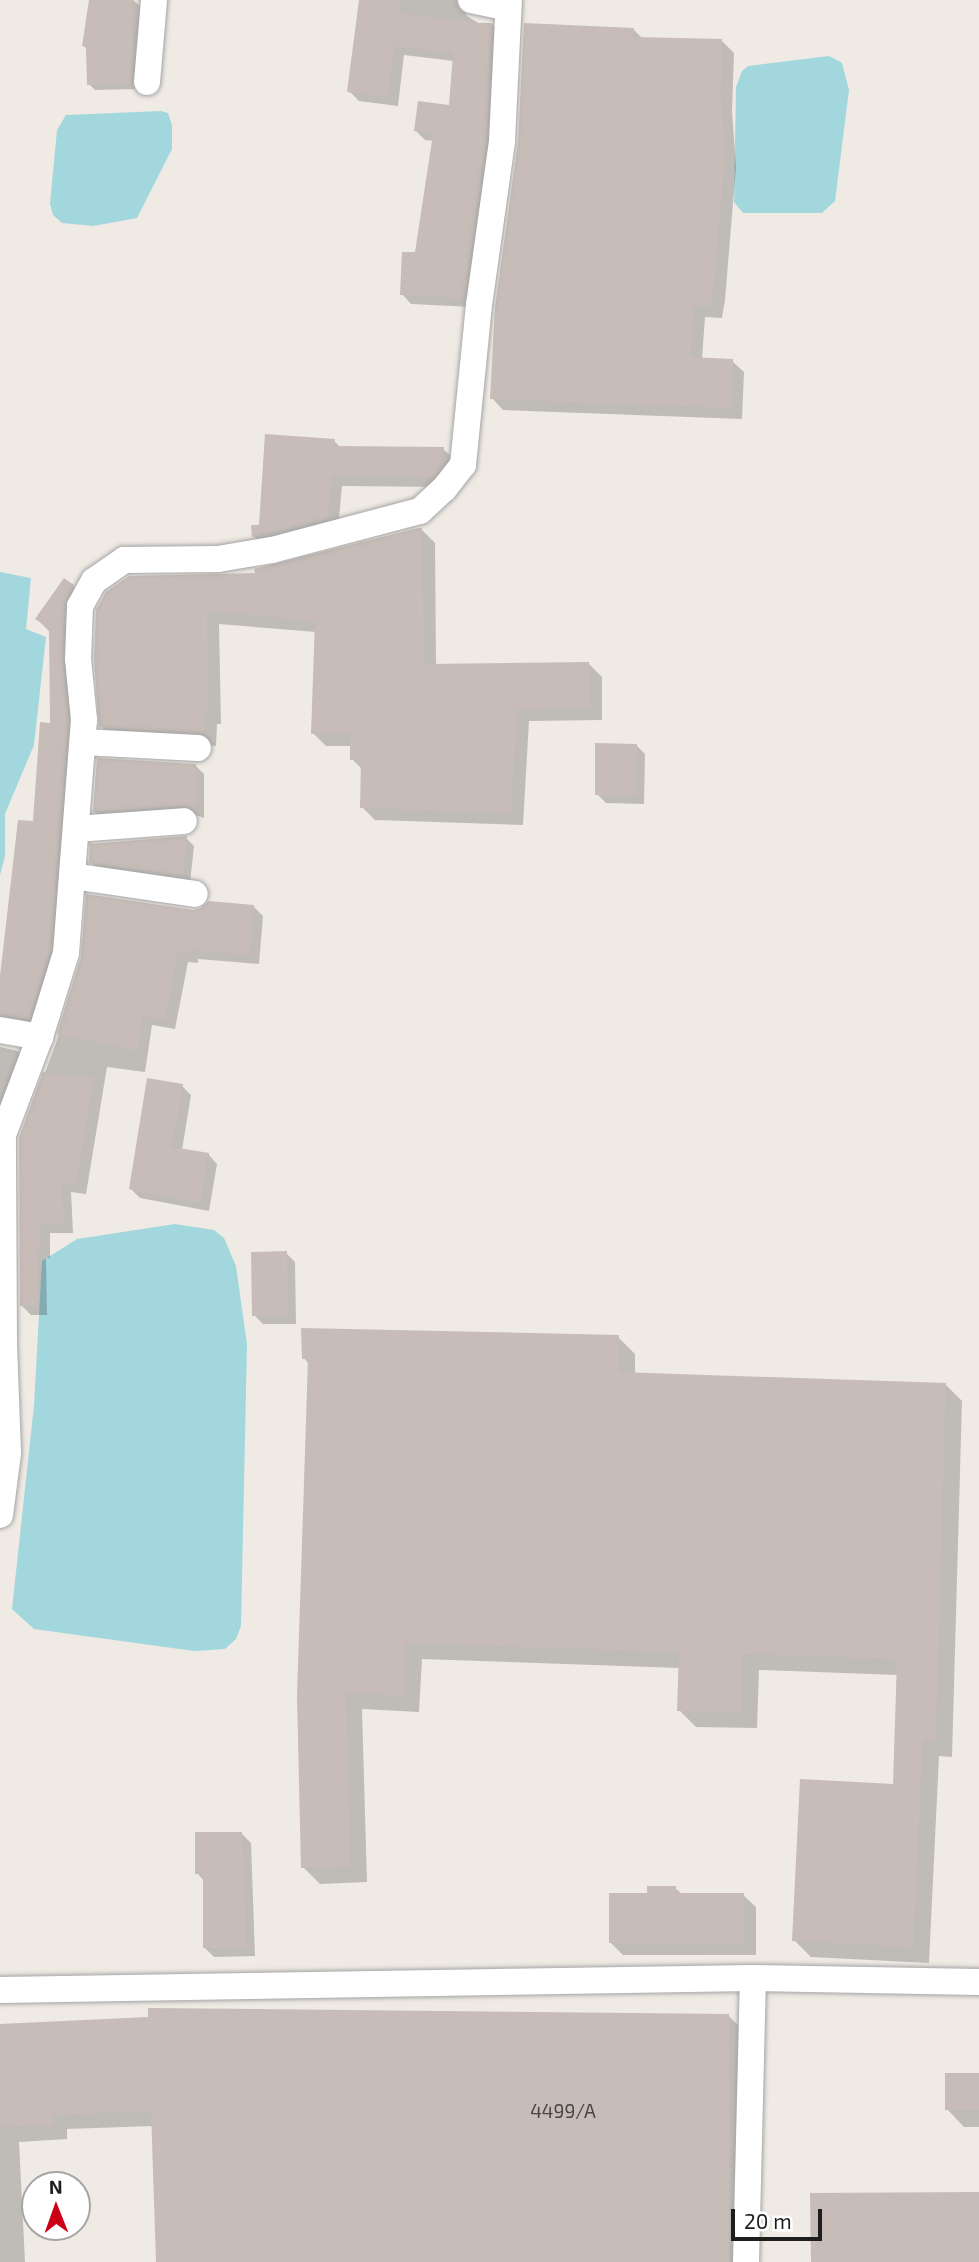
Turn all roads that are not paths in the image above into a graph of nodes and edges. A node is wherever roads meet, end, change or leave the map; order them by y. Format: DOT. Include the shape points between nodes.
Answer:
graph roads {
  1 [pos="154,0"];
  2 [pos="471,0"];
  3 [pos="509,4"];
  4 [pos="147,82"];
  5 [pos="83,742"];
  6 [pos="198,748"];
  7 [pos="184,821"];
  8 [pos="76,829"];
  9 [pos="72,876"];
  10 [pos="195,894"];
  11 [pos="0,1030"];
  12 [pos="40,1037"];
  13 [pos="2,1345"];
  14 [pos="0,1515"];
  15 [pos="754,1978"];
  16 [pos="979,1982"];
  17 [pos="0,1990"];
  18 [pos="746,2262"];
  1 -- 4 [label="street"];
  2 -- 3 [label="street"];
  3 -- 5 [label="street" via="502,141 463,465 420,511 218,559 124,560 94,581 80,606"];
  5 -- 6 [label="street"];
  5 -- 8 [label="street"];
  7 -- 8 [label="street"];
  8 -- 9 [label="street"];
  9 -- 10 [label="street"];
  9 -- 12 [label="street" via="66,953"];
  11 -- 12 [label="street"];
  12 -- 13 [label="street" via="3,1135"];
  13 -- 14 [label="street" via="8,1453"];
  15 -- 16 [label="street"];
  15 -- 17 [label="street"];
  15 -- 18 [label="street"];
}
